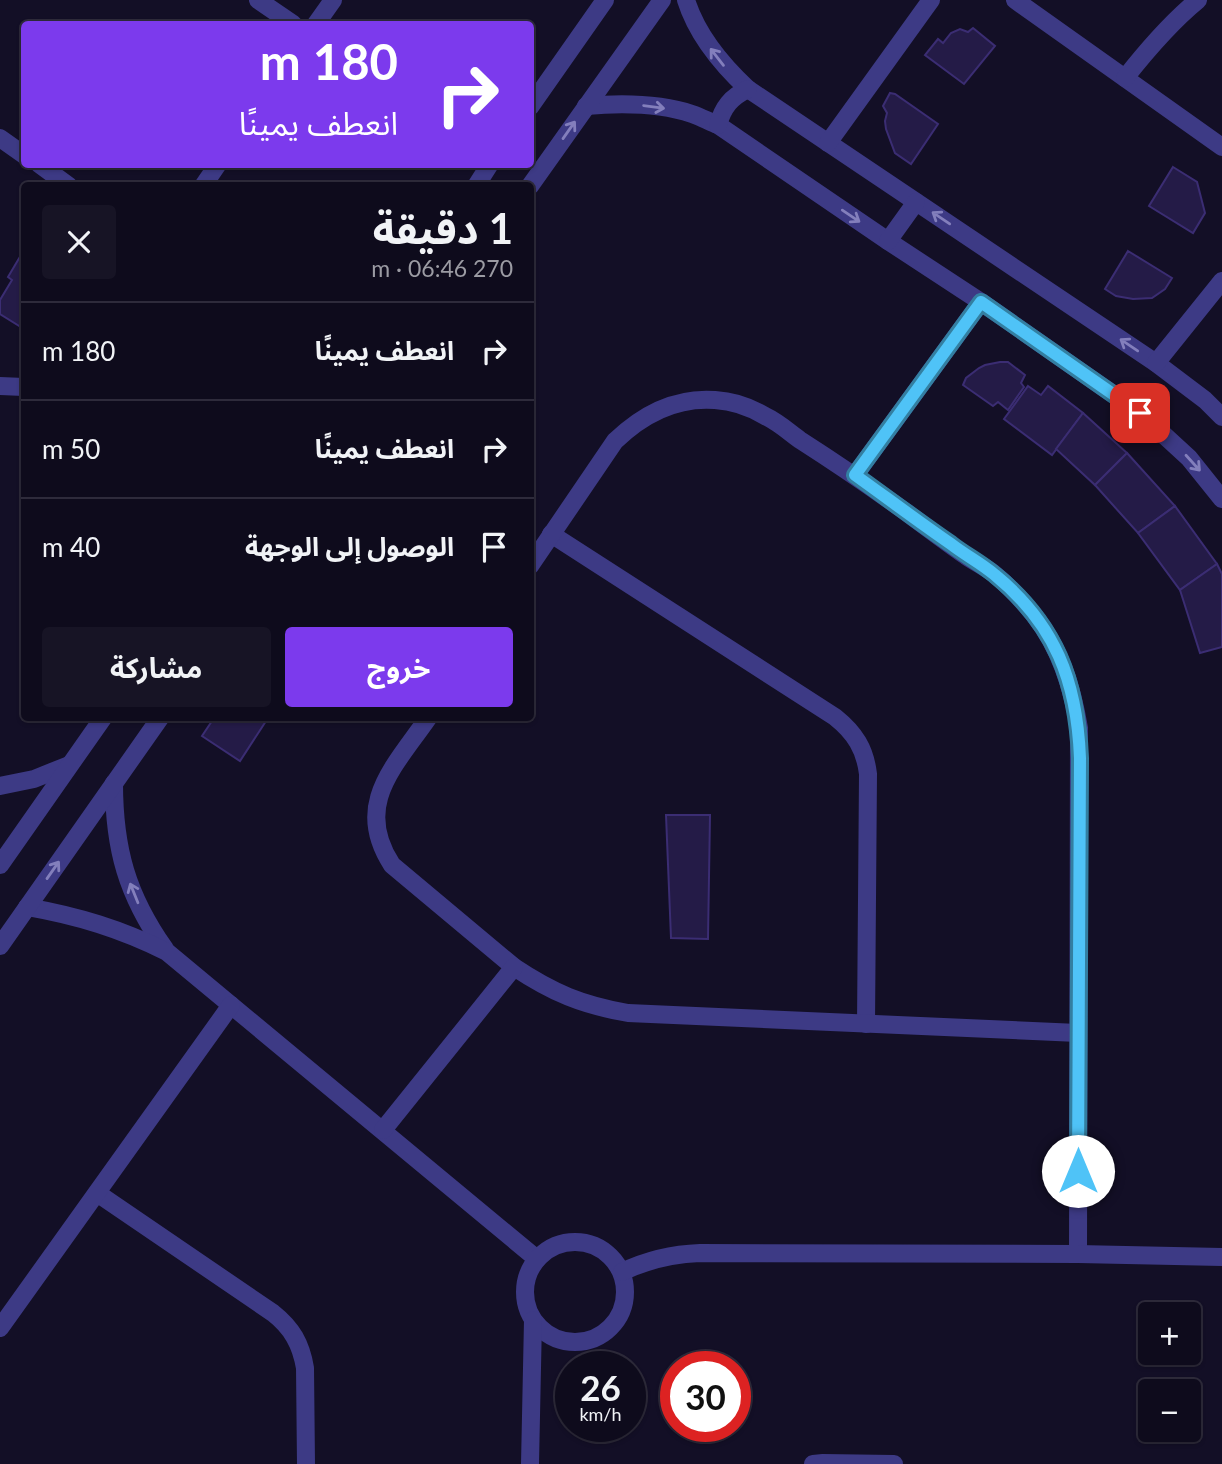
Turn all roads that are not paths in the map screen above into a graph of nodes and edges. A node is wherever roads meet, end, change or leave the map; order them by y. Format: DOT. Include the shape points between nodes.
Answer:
graph roads {
  1 [pos="258,0"];
  2 [pos="333,0"];
  3 [pos="606,0"];
  4 [pos="662,0"];
  5 [pos="686,0"];
  6 [pos="931,0"];
  7 [pos="1014,0"];
  8 [pos="1198,0"];
  9 [pos="289,21"];
  10 [pos="318,21"];
  11 [pos="1125,78"];
  12 [pos="748,89"];
  13 [pos="534,101"];
  14 [pos="586,106"];
  15 [pos="718,125"];
  16 [pos="0,138"];
  17 [pos="828,143"];
  18 [pos="1222,147"];
  19 [pos="21,153"];
  20 [pos="44,168"];
  21 [pos="64,182"];
  22 [pos="533,182"];
  23 [pos="916,202"];
  24 [pos="888,241"];
  25 [pos="1222,281"];
  26 [pos="981,302"];
  27 [pos="1156,363"];
  28 [pos="0,386"];
  29 [pos="21,387"];
  30 [pos="1222,417"];
  31 [pos="855,475"];
  32 [pos="1222,499"];
  33 [pos="551,534"];
  34 [pos="534,560"];
  35 [pos="101,721"];
  36 [pos="158,721"];
  37 [pos="426,721"];
  38 [pos="69,765"];
  39 [pos="114,783"];
  40 [pos="0,786"];
  41 [pos="0,865"];
  42 [pos="27,907"];
  43 [pos="0,946"];
  44 [pos="167,952"];
  45 [pos="514,967"];
  46 [pos="231,1004"];
  47 [pos="866,1024"];
  48 [pos="1079,1033"];
  49 [pos="383,1130"];
  50 [pos="96,1193"];
  51 [pos="1078,1254"];
  52 [pos="1222,1257"];
  53 [pos="537,1259"];
  54 [pos="622,1272"];
  55 [pos="533,1320"];
  56 [pos="0,1328"];
  57 [pos="306,1464"];
  58 [pos="530,1464"];
  59 [pos="813,1464"];
  60 [pos="894,1464"];
  1 -- 9 [label="street"];
  2 -- 10 [label="street"];
  3 -- 13 [label="street"];
  4 -- 14 [label="street"];
  12 -- 5 [label="street, one-way" via="715,56"];
  6 -- 17 [label="street"];
  7 -- 11 [label="street"];
  8 -- 11 [label="street" via="1151,45"];
  11 -- 18 [label="street"];
  12 -- 15 [label="street" via="731,99"];
  12 -- 17 [label="street"];
  14 -- 15 [label="street, one-way" via="638,104 691,114"];
  22 -- 14 [label="street, one-way"];
  15 -- 24 [label="street, one-way"];
  16 -- 19 [label="street"];
  17 -- 23 [label="street"];
  20 -- 21 [label="street"];
  23 -- 24 [label="street"];
  27 -- 23 [label="street, one-way"];
  24 -- 26 [label="street"];
  25 -- 27 [label="street"];
  26 -- 31 [label="street"];
  26 -- 32 [label="street, one-way" via="1140,413 1189,458"];
  27 -- 30 [label="street"];
  28 -- 29 [label="street"];
  31 -- 33 [label="street" via="752,409 715,400 673,404 651,412 615,441"];
  31 -- 48 [label="street" via="1016,594 1053,643 1065,670 1079,728"];
  33 -- 34 [label="street"];
  33 -- 47 [label="street" via="835,717 857,739 868,774"];
  35 -- 38 [label="street"];
  36 -- 39 [label="street"];
  37 -- 45 [label="street" via="379,794 379,841 393,865"];
  38 -- 40 [label="street"];
  38 -- 41 [label="street"];
  42 -- 39 [label="street, one-way"];
  44 -- 39 [label="street, one-way" via="125,872 114,813"];
  42 -- 43 [label="street"];
  42 -- 44 [label="street" via="113,928"];
  44 -- 46 [label="street"];
  45 -- 47 [label="street" via="556,993 616,1011"];
  45 -- 49 [label="street"];
  46 -- 49 [label="street"];
  46 -- 50 [label="street"];
  47 -- 48 [label="street"];
  48 -- 51 [label="street"];
  49 -- 53 [label="street"];
  50 -- 56 [label="street"];
  50 -- 57 [label="street" via="290,1328 305,1368"];
  51 -- 52 [label="street"];
  51 -- 54 [label="street" via="679,1254"];
  53 -- 54 [label="street" via="553,1247 573,1241 593,1244 610,1255"];
  53 -- 55 [label="street" via="526,1278 525,1300"];
  54 -- 55 [label="street" via="626,1293 622,1313 609,1330 590,1340 569,1342 549,1334"];
  55 -- 58 [label="street"];
  59 -- 60 [label="street"];
}
